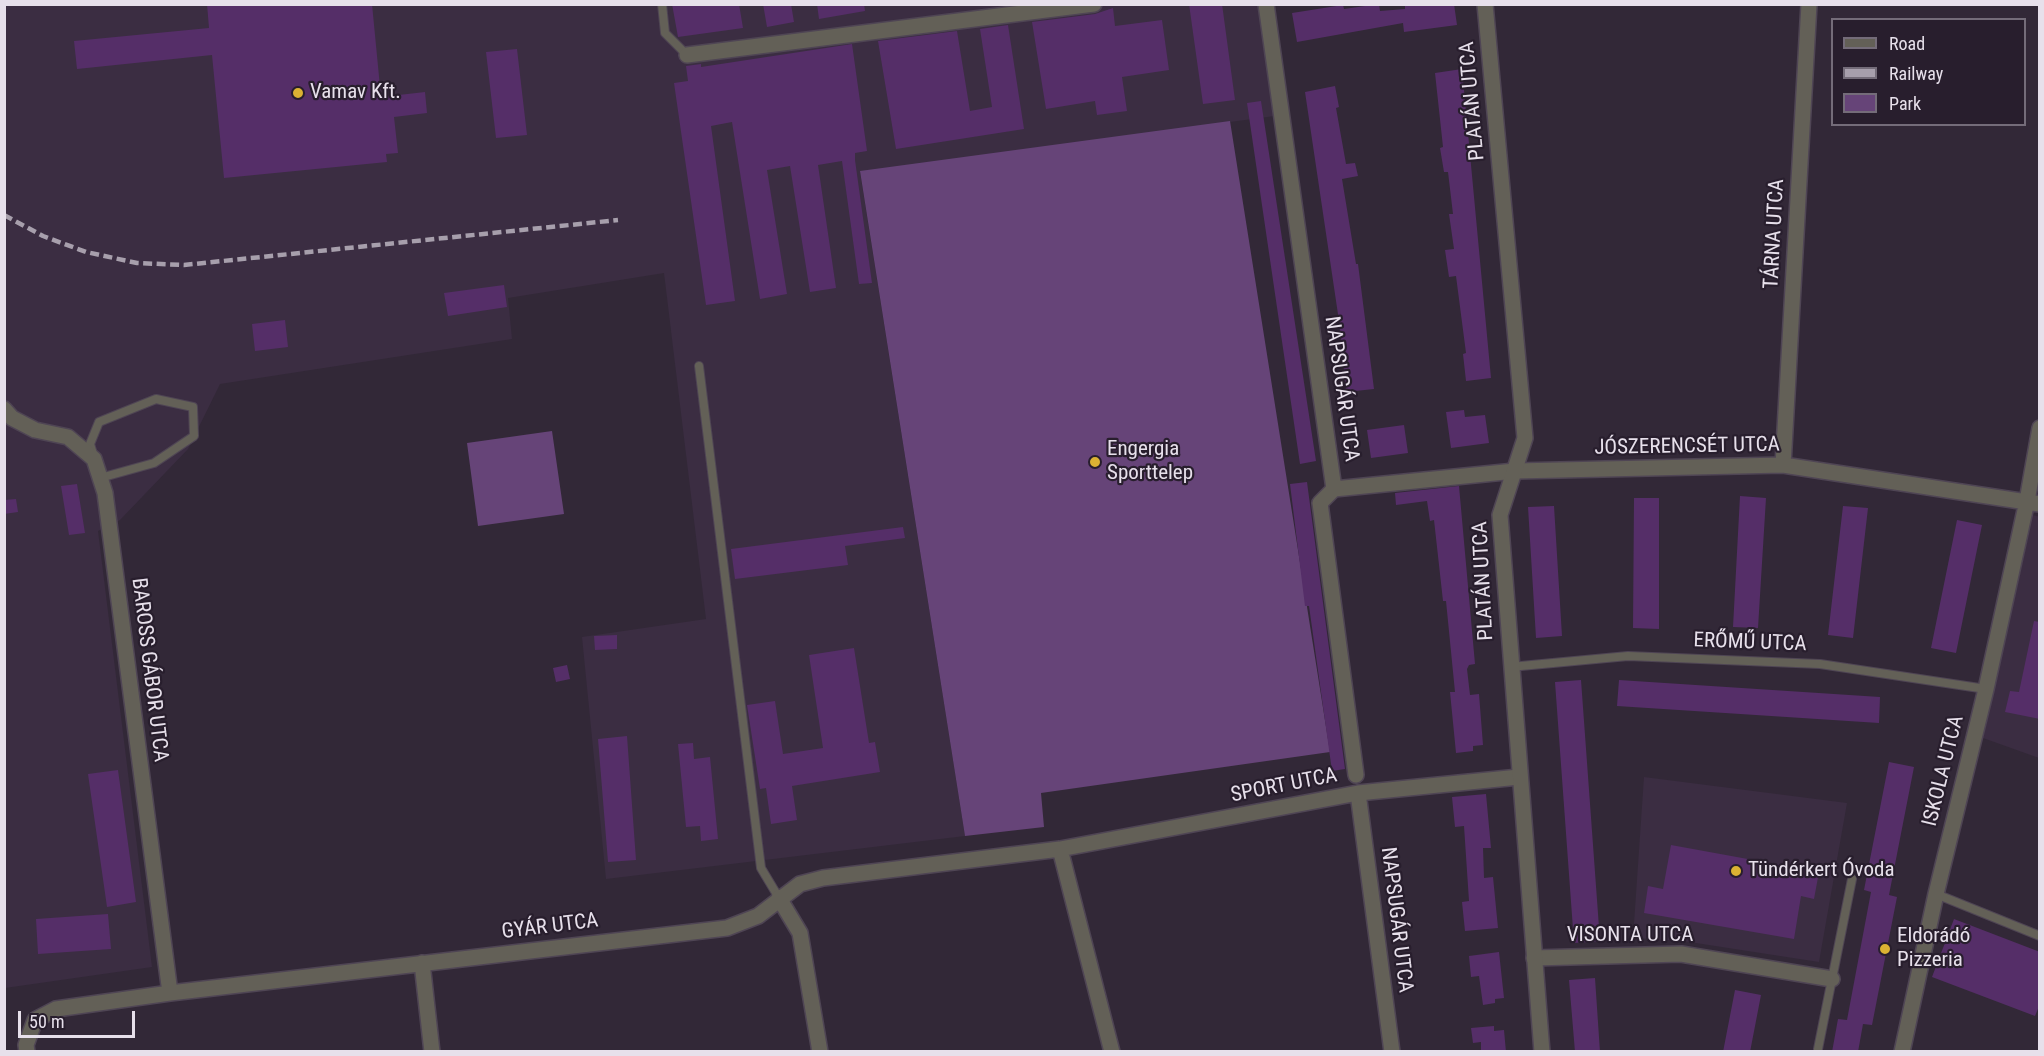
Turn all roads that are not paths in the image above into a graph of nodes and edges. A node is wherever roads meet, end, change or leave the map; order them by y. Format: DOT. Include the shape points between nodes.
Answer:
graph roads {
  1 [pos="662,4"];
  2 [pos="1094,4"];
  3 [pos="1266,4"];
  4 [pos="1485,4"];
  5 [pos="1809,4"];
  6 [pos="687,55"];
  7 [pos="699,366"];
  8 [pos="4,409"];
  9 [pos="2040,428"];
  10 [pos="94,459"];
  11 [pos="1783,465"];
  12 [pos="1515,471"];
  13 [pos="100,478"];
  14 [pos="1334,489"];
  15 [pos="2033,502"];
  16 [pos="1510,667"];
  17 [pos="1986,689"];
  18 [pos="1356,775"];
  19 [pos="1519,777"];
  20 [pos="1358,794"];
  21 [pos="1060,849"];
  22 [pos="1852,879"];
  23 [pos="1936,894"];
  24 [pos="779,898"];
  25 [pos="2040,936"];
  26 [pos="1534,958"];
  27 [pos="422,963"];
  28 [pos="1832,979"];
  29 [pos="170,993"];
  30 [pos="1818,1049"];
  31 [pos="27,1052"];
  32 [pos="432,1052"];
  33 [pos="820,1052"];
  34 [pos="1112,1052"];
  35 [pos="1392,1052"];
  36 [pos="1542,1052"];
  37 [pos="1902,1052"];
  1 -- 6 [label="lane" via="665,33"];
  2 -- 6 [label="street"];
  3 -- 14 [label="street, NAPSUGÁR UTCA"];
  4 -- 12 [label="street, PLATÁN UTCA" via="1525,438"];
  5 -- 11 [label="street, TÁRNA UTCA"];
  7 -- 24 [label="lane" via="761,868"];
  8 -- 10 [label="street" via="35,430 68,437"];
  9 -- 15 [label="street, ISKOLA UTCA"];
  10 -- 13 [label="street, BAROSS GÁBOR UTCA"];
  10 -- 13 [label="lane" via="90,444 99,422 156,399 193,407 194,436 154,464"];
  11 -- 12 [label="street, JÓSZERENCSÉT UTCA"];
  11 -- 15 [label="street, JÓSZERENCSÉT UTCA"];
  12 -- 14 [label="street, JÓSZERENCSÉT UTCA"];
  12 -- 16 [label="street, PLATÁN UTCA" via="1500,515"];
  13 -- 29 [label="street, BAROSS GÁBOR UTCA"];
  14 -- 18 [label="street, NAPSUGÁR UTCA" via="1320,503"];
  15 -- 17 [label="street, ISKOLA UTCA"];
  16 -- 17 [label="lane, ERŐMŰ UTCA" via="1628,656 1820,664"];
  16 -- 19 [label="street, PLATÁN UTCA"];
  17 -- 23 [label="street, ISKOLA UTCA"];
  19 -- 20 [label="street, SPORT UTCA"];
  19 -- 26 [label="street, PLATÁN UTCA"];
  20 -- 21 [label="street, SPORT UTCA"];
  20 -- 35 [label="street, NAPSUGÁR UTCA"];
  21 -- 24 [label="street, GYÁR UTCA" via="823,878 800,884"];
  21 -- 34 [label="street"];
  22 -- 28 [label="lane"];
  23 -- 25 [label="lane"];
  23 -- 37 [label="street, ISKOLA UTCA"];
  24 -- 27 [label="street, GYÁR UTCA" via="758,916 727,928"];
  24 -- 33 [label="street" via="800,933"];
  26 -- 28 [label="street, VISONTA UTCA" via="1681,954"];
  26 -- 36 [label="street, PLATÁN UTCA"];
  27 -- 29 [label="street, GYÁR UTCA"];
  27 -- 32 [label="street"];
  28 -- 30 [label="lane"];
  29 -- 31 [label="street, GYÁR UTCA" via="56,1009 35,1020"];
}
